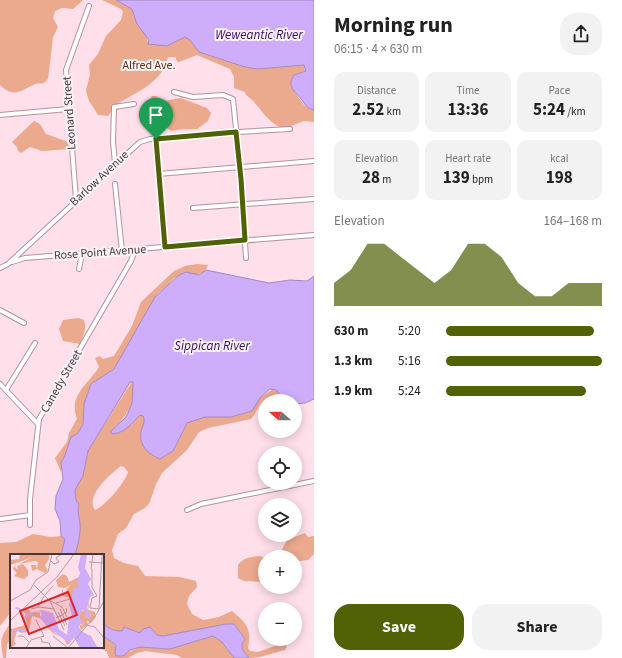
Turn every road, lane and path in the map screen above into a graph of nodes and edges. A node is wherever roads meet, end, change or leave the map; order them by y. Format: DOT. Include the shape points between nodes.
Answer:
graph roads {
  1 [pos="90,6"];
  2 [pos="174,92"];
  3 [pos="134,104"];
  4 [pos="68,109"];
  5 [pos="0,115"];
  6 [pos="290,129"];
  7 [pos="236,132"];
  8 [pos="156,139"];
  9 [pos="314,161"];
  10 [pos="115,163"];
  11 [pos="240,167"];
  12 [pos="158,174"];
  13 [pos="115,184"];
  14 [pos="314,199"];
  15 [pos="76,200"];
  16 [pos="243,204"];
  17 [pos="193,208"];
  18 [pos="314,235"];
  19 [pos="245,240"];
  20 [pos="165,247"];
  21 [pos="135,250"];
  22 [pos="122,251"];
  23 [pos="82,254"];
  24 [pos="246,258"];
  25 [pos="8,264"];
  26 [pos="0,268"];
  27 [pos="78,270"];
  28 [pos="2,310"];
  29 [pos="0,317"];
  30 [pos="24,323"];
  31 [pos="35,343"];
  32 [pos="0,384"];
  33 [pos="6,390"];
  34 [pos="38,424"];
  35 [pos="314,481"];
  36 [pos="187,510"];
  37 [pos="30,515"];
  38 [pos="1,519"];
  39 [pos="30,525"];
  1 -- 4 [label="street, Leonard Street" via="66,68"];
  2 -- 7 [label="street" via="193,97 223,95 233,99"];
  3 -- 10 [label="street" via="114,107"];
  4 -- 5 [label="street"];
  4 -- 15 [label="street, Leonard Street"];
  6 -- 7 [label="street, Barlow Avenue"];
  7 -- 8 [label="street, Barlow Avenue"];
  7 -- 11 [label="street"];
  8 -- 10 [label="street, Barlow Avenue" via="140,142"];
  8 -- 12 [label="street"];
  9 -- 11 [label="street"];
  10 -- 15 [label="street, Barlow Avenue"];
  11 -- 12 [label="street"];
  11 -- 16 [label="street"];
  12 -- 20 [label="street"];
  13 -- 22 [label="street"];
  14 -- 16 [label="street"];
  15 -- 25 [label="street, Barlow Avenue"];
  16 -- 17 [label="street"];
  16 -- 19 [label="street"];
  18 -- 19 [label="street, Rose Point Avenue"];
  19 -- 20 [label="street, Rose Point Avenue"];
  19 -- 24 [label="street"];
  20 -- 21 [label="street, Rose Point Avenue"];
  21 -- 22 [label="street, Rose Point Avenue"];
  21 -- 34 [label="street, Canedy Street" via="41,414"];
  22 -- 23 [label="street, Rose Point Avenue"];
  23 -- 25 [label="street, Rose Point Avenue" via="25,258"];
  23 -- 27 [label="street"];
  25 -- 26 [label="street, Barlow Avenue"];
  28 -- 29 [label="street"];
  28 -- 30 [label="street"];
  31 -- 33 [label="street"];
  32 -- 33 [label="street"];
  33 -- 34 [label="street"];
  34 -- 37 [label="street, Canedy Street"];
  35 -- 36 [label="street" via="201,504"];
  37 -- 38 [label="street"];
  37 -- 39 [label="street, Canedy Street"];
}
